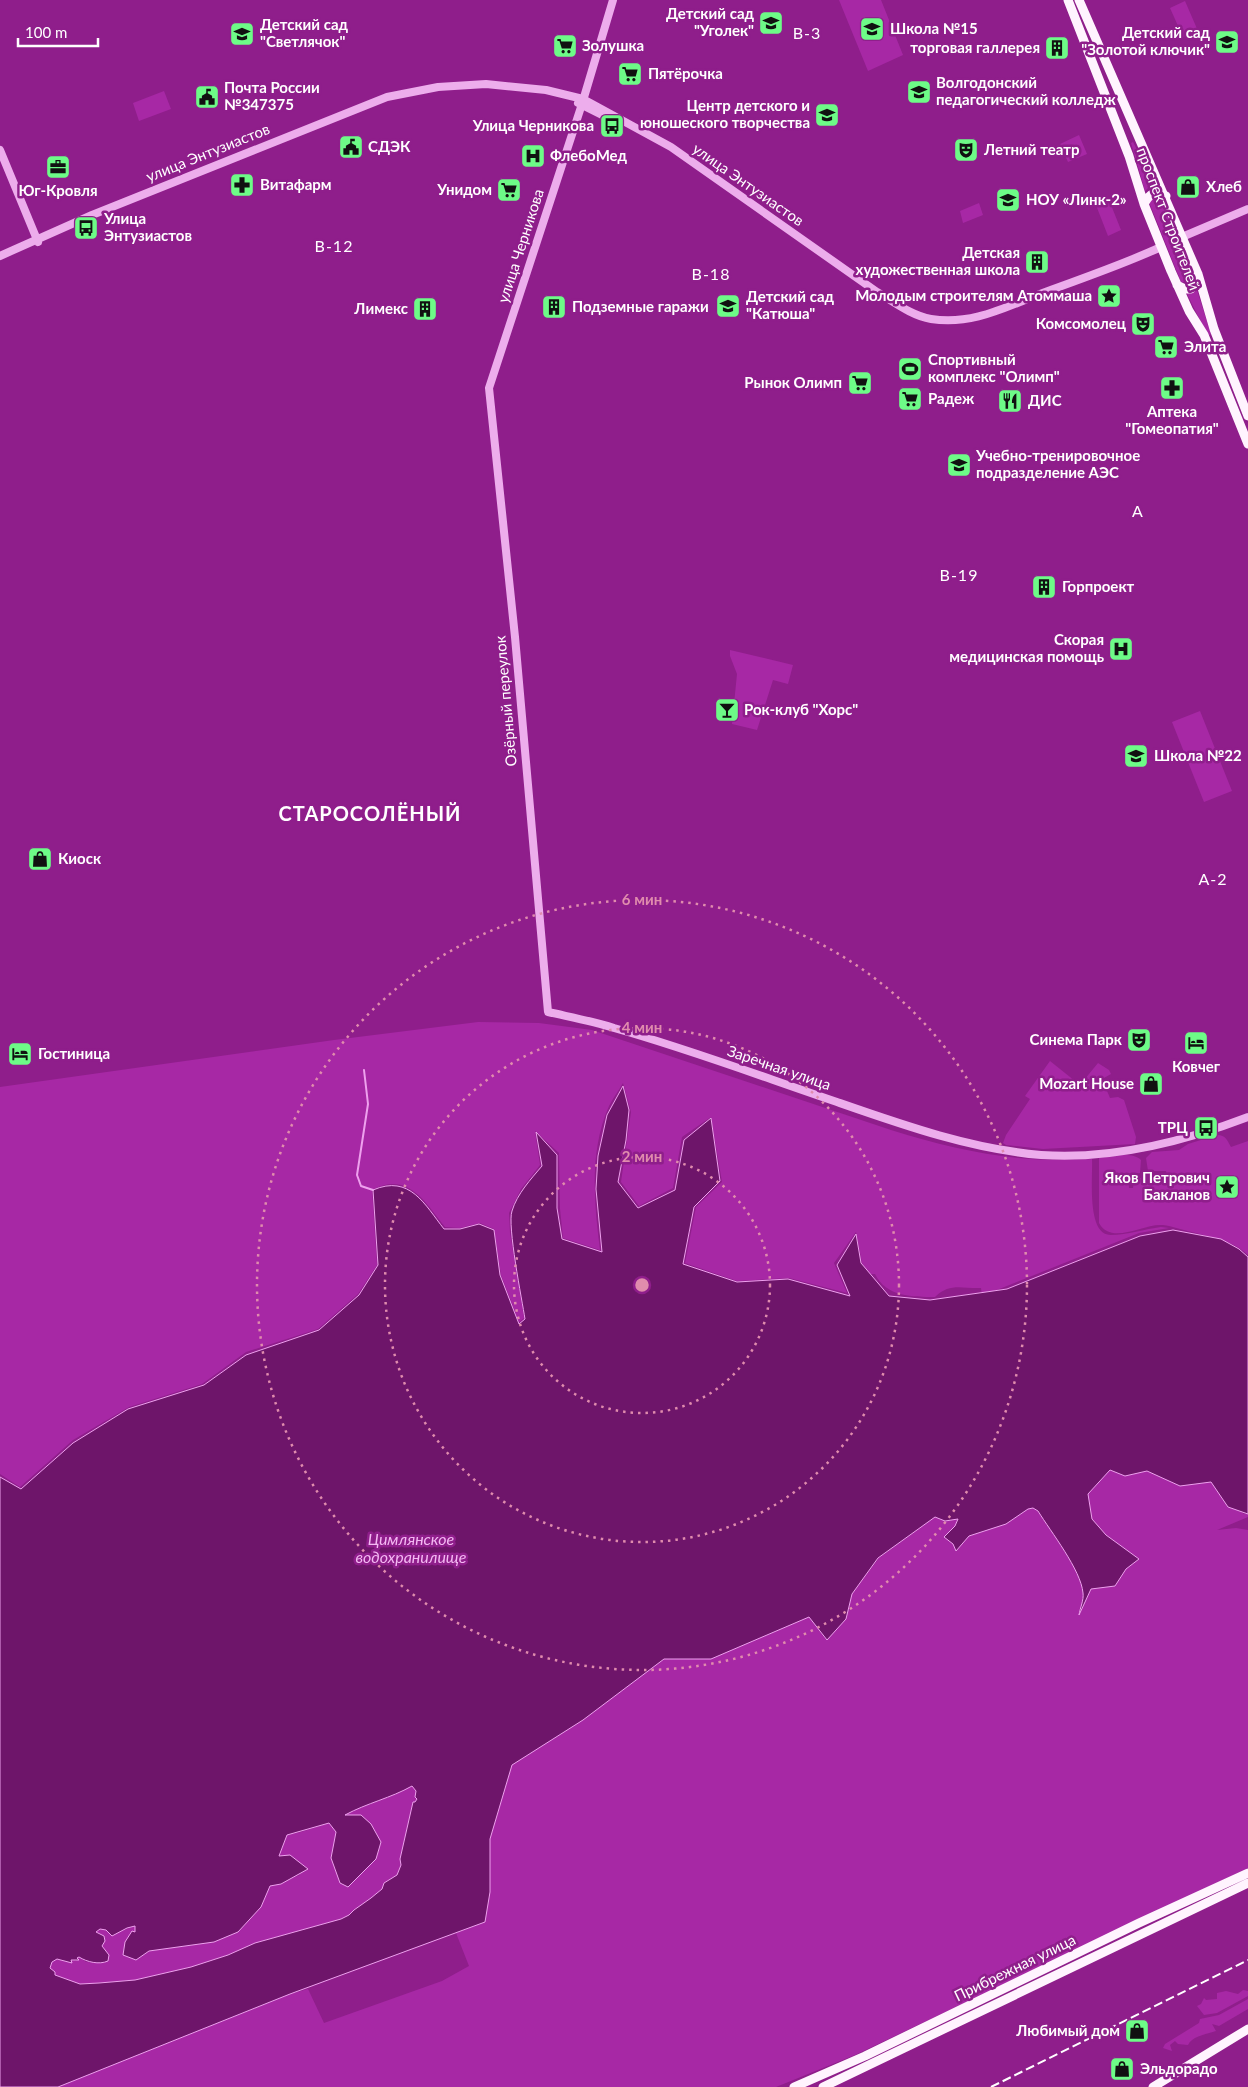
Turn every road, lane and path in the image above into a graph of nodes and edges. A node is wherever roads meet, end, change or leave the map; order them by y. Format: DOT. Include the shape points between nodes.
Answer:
graph roads {
  1 [pos="612,0"];
  2 [pos="1068,0"];
  3 [pos="1079,0"];
  4 [pos="581,101"];
  5 [pos="0,150"];
  6 [pos="0,154"];
  7 [pos="1166,196"];
  8 [pos="1144,204"];
  9 [pos="1248,209"];
  10 [pos="1248,214"];
  11 [pos="1183,239"];
  12 [pos="37,242"];
  13 [pos="1162,249"];
  14 [pos="0,256"];
  15 [pos="1198,274"];
  16 [pos="1177,285"];
  17 [pos="489,388"];
  18 [pos="1248,416"];
  19 [pos="1248,444"];
  20 [pos="548,1012"];
  21 [pos="1248,1117"];
  22 [pos="1248,1873"];
  23 [pos="1248,1883"];
  24 [pos="1248,2029"];
  25 [pos="794,2087"];
  26 [pos="823,2087"];
  27 [pos="1153,2087"];
  1 -- 4 [label="street, улица Черникова"];
  2 -- 8 [label="main road, проспект Строителей" via="1129,156"];
  3 -- 7 [label="main road, проспект Строителей" via="1145,156"];
  4 -- 12 [label="street, улица Энтузиастов" via="546,90 486,84 438,87 387,98 101,212"];
  4 -- 13 [label="street, улица Энтузиастов" via="672,147 877,292 911,313 930,319 964,320 998,312"];
  4 -- 17 [label="street, улица Черникова"];
  5 -- 12 [label="street"];
  6 -- 12 [label="street"];
  7 -- 8 [label="main road" via="1153,193"];
  7 -- 11 [label="main road, проспект Строителей"];
  8 -- 13 [label="main road, проспект Строителей"];
  9 -- 11 [label="street"];
  10 -- 11 [label="street"];
  11 -- 15 [label="main road, проспект Строителей"];
  12 -- 14 [label="street, улица Энтузиастов"];
  13 -- 16 [label="main road, проспект Строителей"];
  15 -- 16 [label="main road" via="1191,289"];
  15 -- 18 [label="main road, проспект Строителей" via="1214,329"];
  16 -- 19 [label="main road, проспект Строителей" via="1204,335"];
  17 -- 20 [label="street, Озёрный переулок"];
  20 -- 21 [label="street, Заречная улица" via="613,1027 902,1124 1000,1150 1078,1155 1143,1148 1209,1132"];
  22 -- 25 [label="main road, Прибрежная улица"];
  23 -- 26 [label="main road, Прибрежная улица"];
  24 -- 27 [label="main road"];
}
